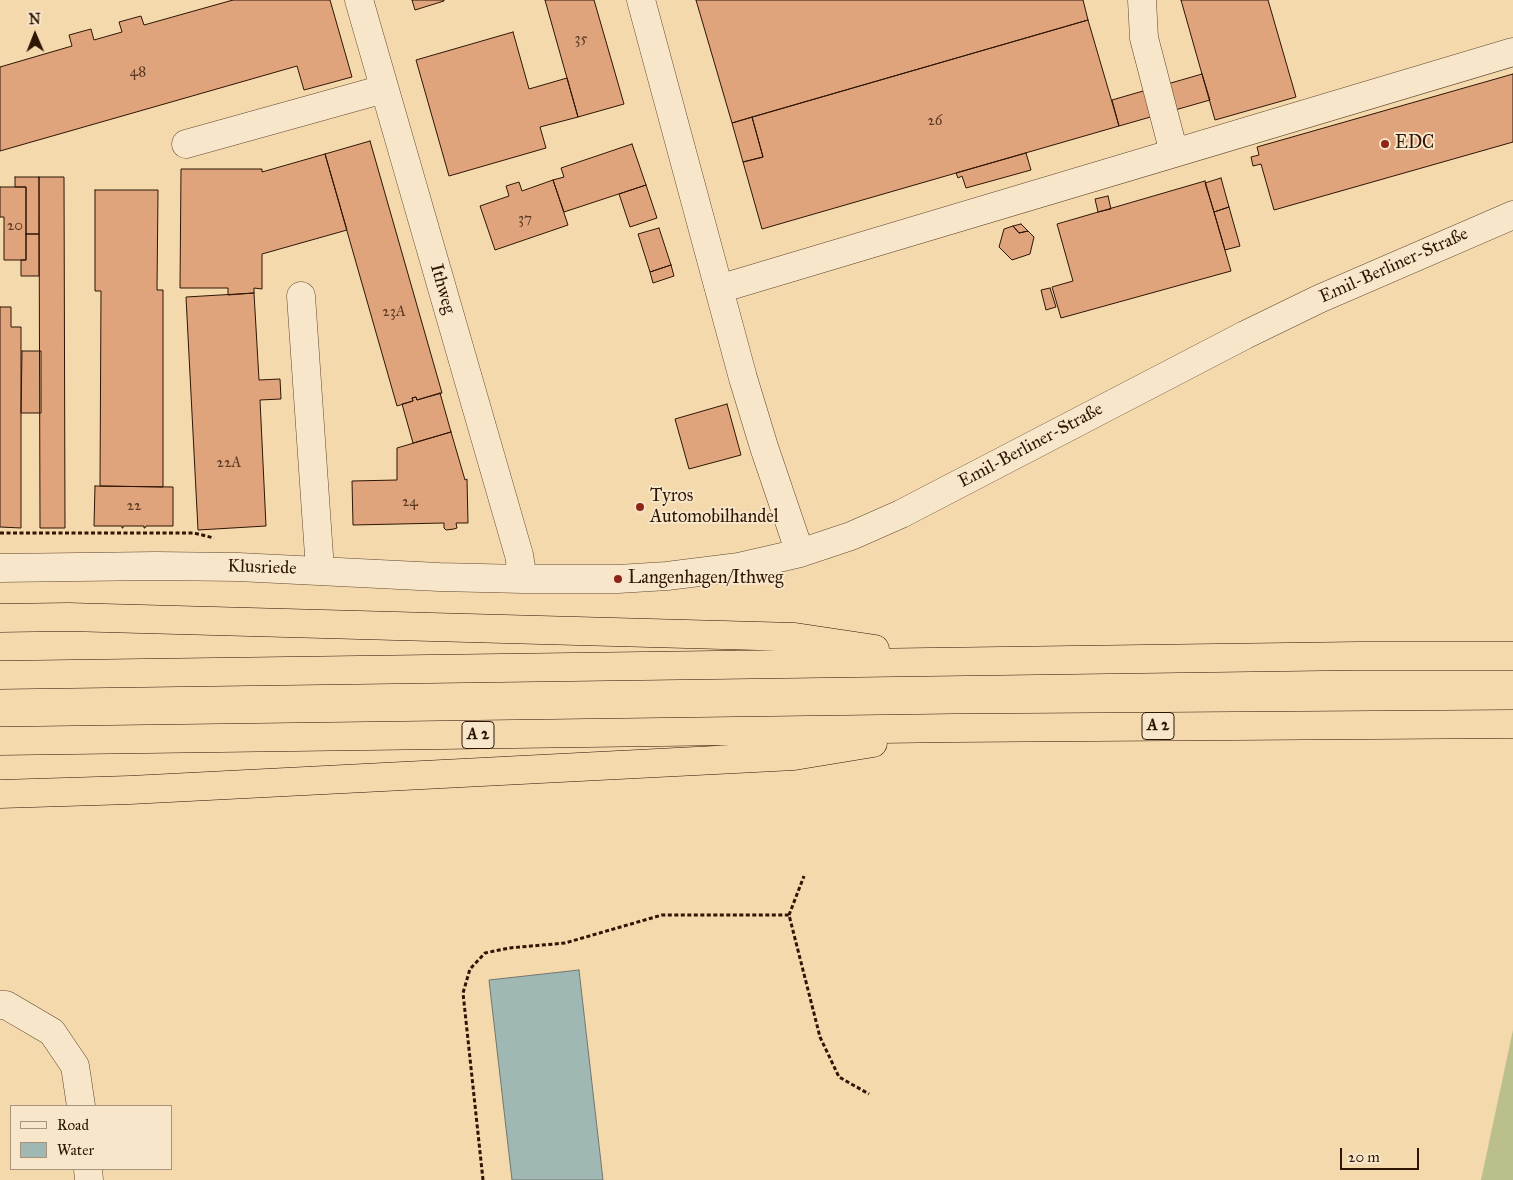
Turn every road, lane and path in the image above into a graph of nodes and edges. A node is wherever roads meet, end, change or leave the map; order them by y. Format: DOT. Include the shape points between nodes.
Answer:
graph roads {
  1 [pos="359,0"];
  2 [pos="640,0"];
  3 [pos="1142,0"];
  4 [pos="1513,52"];
  5 [pos="384,89"];
  6 [pos="186,144"];
  7 [pos="1174,153"];
  8 [pos="1513,215"];
  9 [pos="719,289"];
  10 [pos="301,296"];
  11 [pos="800,553"];
  12 [pos="0,568"];
  13 [pos="320,570"];
  14 [pos="523,579"];
  15 [pos="0,618"];
  16 [pos="1513,656"];
  17 [pos="954,662"];
  18 [pos="0,675"];
  19 [pos="1513,724"];
  20 [pos="955,728"];
  21 [pos="0,741"];
  22 [pos="0,794"];
  23 [pos="804,876"];
  24 [pos="789,915"];
  25 [pos="0,1005"];
  26 [pos="869,1094"];
  27 [pos="81,1105"];
  28 [pos="483,1180"];
  1 -- 5 [label="street, Ithweg"];
  2 -- 9 [label="street"];
  3 -- 7 [label="street" via="1144,38"];
  4 -- 7 [label="street"];
  5 -- 6 [label="street"];
  5 -- 14 [label="street, Ithweg" via="519,555"];
  7 -- 9 [label="street"];
  8 -- 11 [label="street, Emil-Berliner-Straße" via="1319,299 1245,335 901,514 851,536"];
  9 -- 11 [label="street" via="764,447"];
  10 -- 13 [label="street"];
  11 -- 14 [label="street, Emil-Berliner-Straße" via="739,567 667,576"];
  12 -- 13 [label="street, Klusriede" via="156,566"];
  13 -- 14 [label="street, Klusriede"];
  15 -- 17 [label="highway" via="87,617 795,637"];
  16 -- 17 [label="highway"];
  17 -- 18 [label="highway"];
  19 -- 20 [label="highway, A 2"];
  20 -- 21 [label="highway, A 2"];
  20 -- 22 [label="highway" via="794,756"];
  23 -- 24 [label="path"];
  24 -- 26 [label="path" via="820,1037 838,1077"];
  24 -- 28 [label="path" via="662,915 565,943 485,953 470,969 462,993"];
  25 -- 27 [label="street" via="6,1005 52,1032 75,1066"];
}
